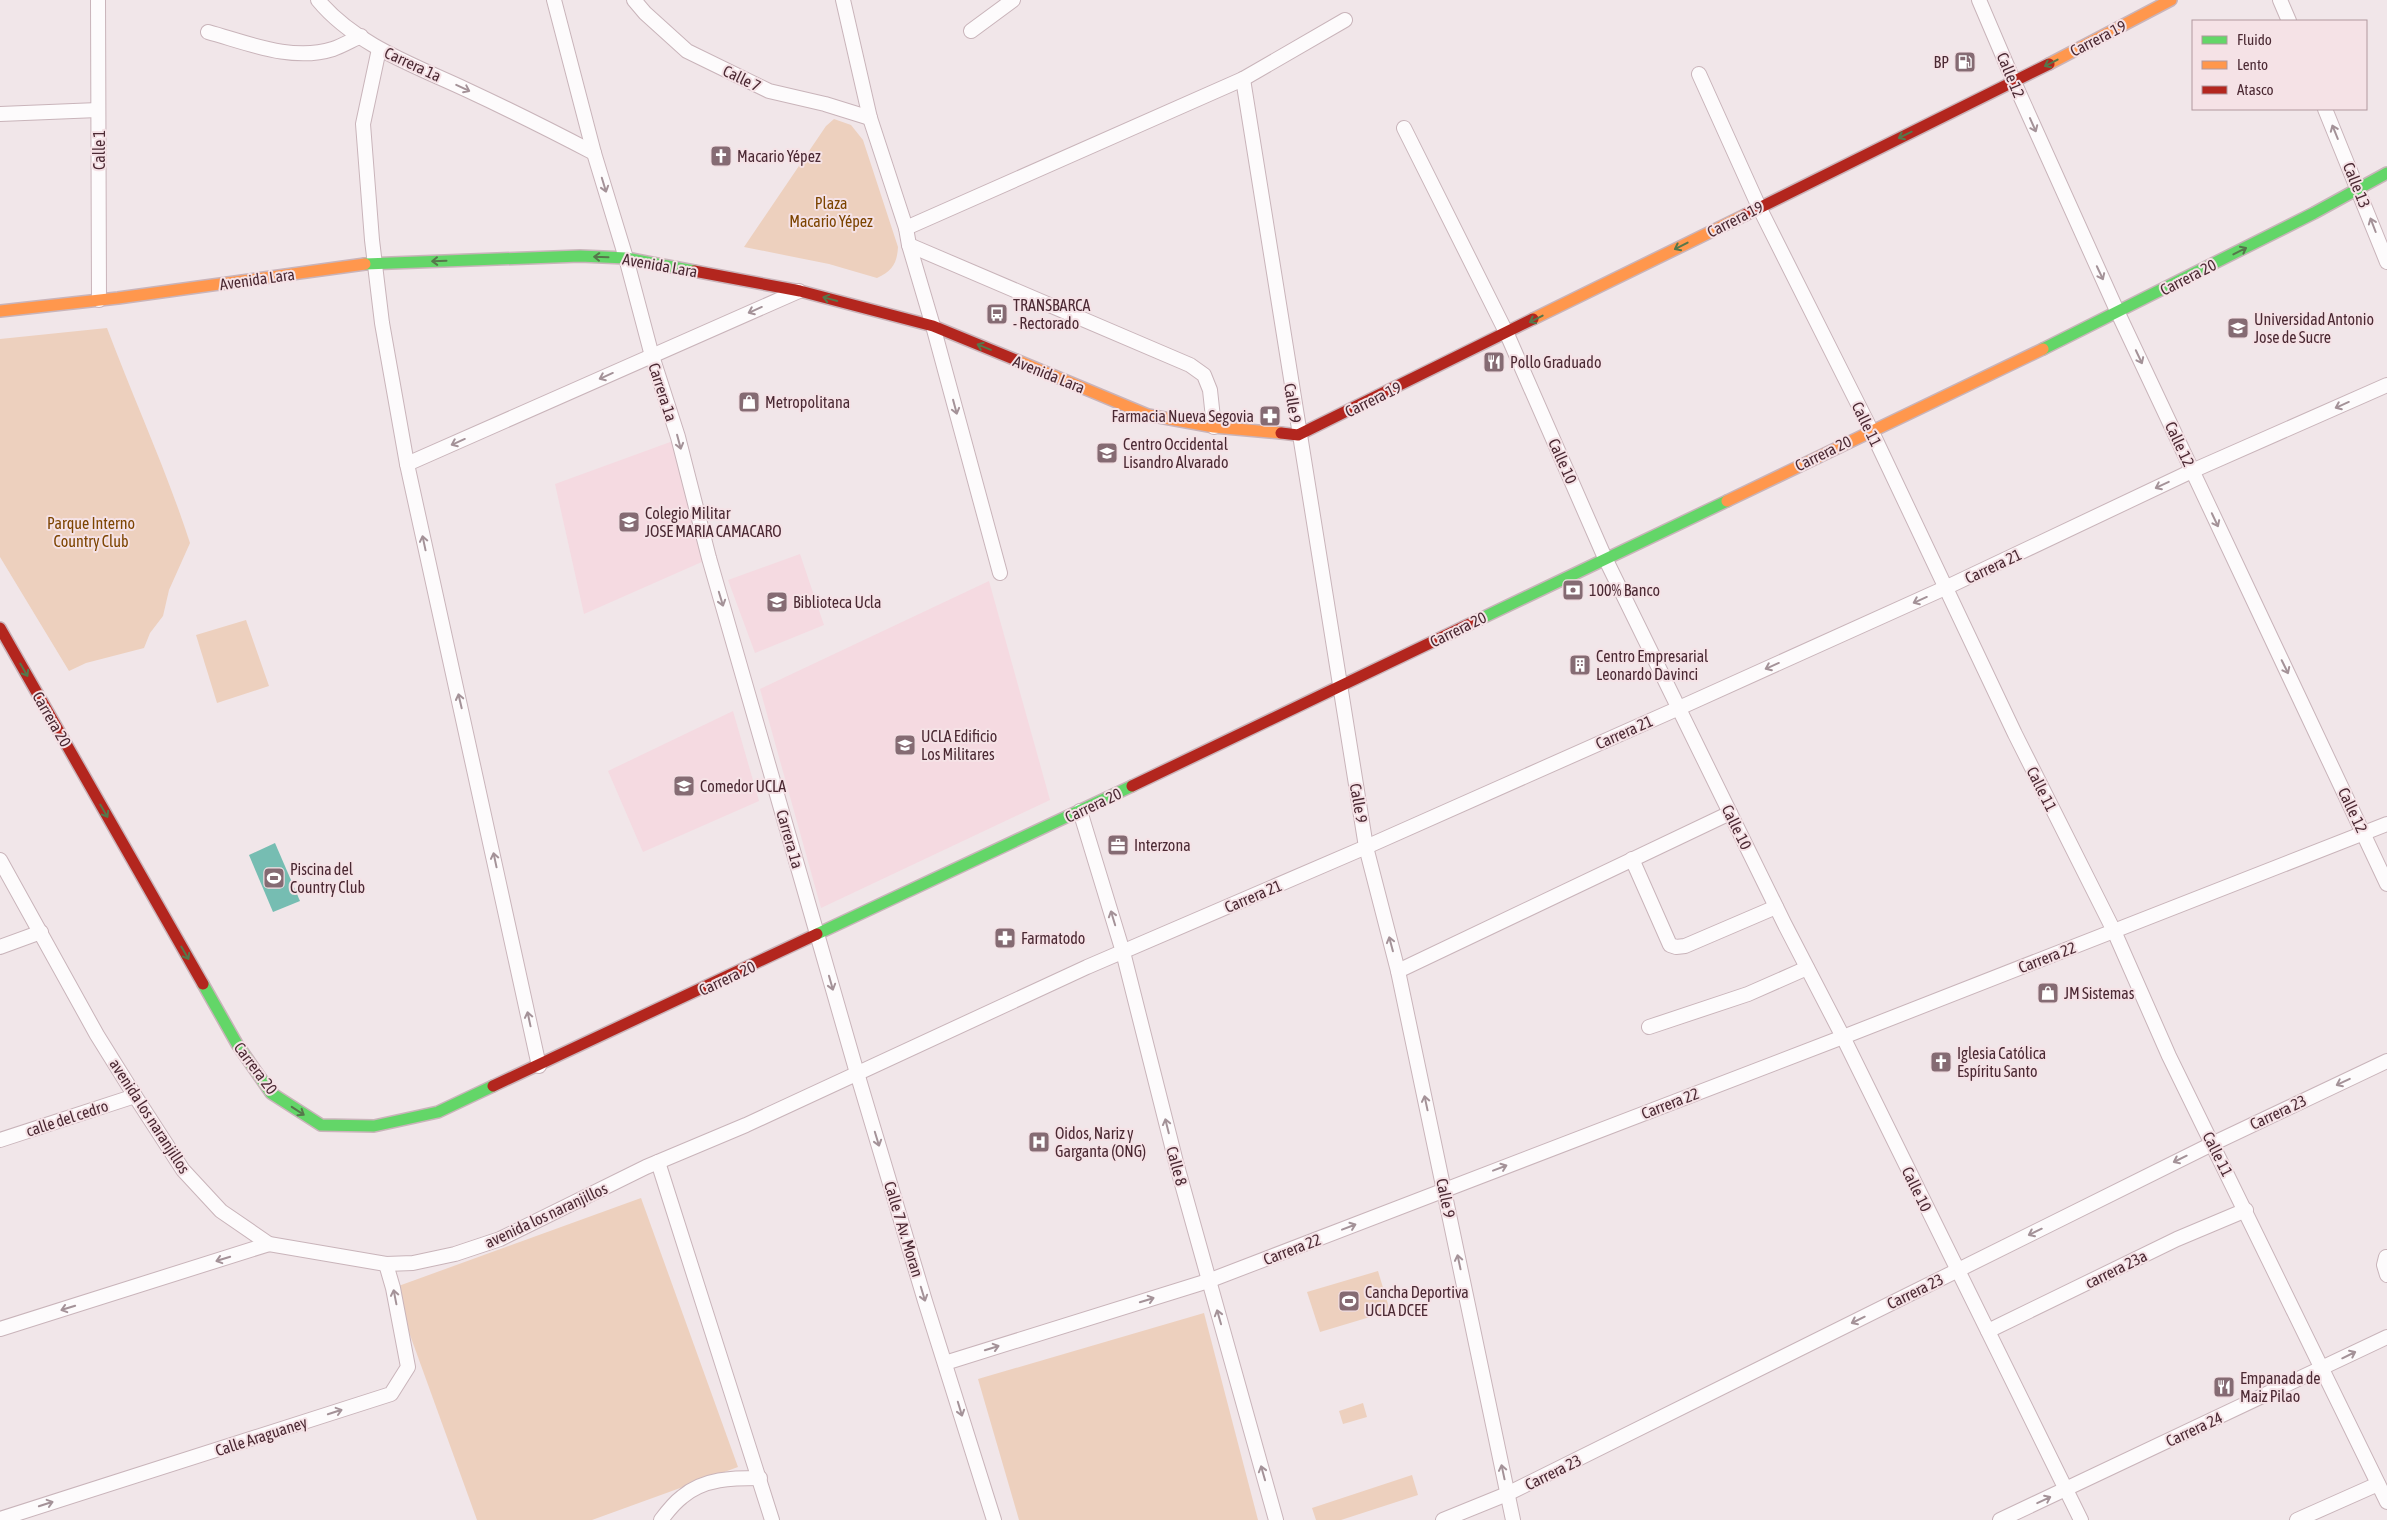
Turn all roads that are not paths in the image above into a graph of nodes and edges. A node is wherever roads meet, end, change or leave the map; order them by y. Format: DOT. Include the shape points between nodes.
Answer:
graph roads {
  1 [pos="98,0"];
  2 [pos="318,0"];
  3 [pos="554,0"];
  4 [pos="634,0"];
  5 [pos="843,0"];
  6 [pos="1013,0"];
  7 [pos="1979,0"];
  8 [pos="2172,0"];
  9 [pos="2280,0"];
  10 [pos="1345,20"];
  11 [pos="2289,20"];
  12 [pos="972,31"];
  13 [pos="208,32"];
  14 [pos="361,36"];
  15 [pos="380,49"];
  16 [pos="1700,74"];
  17 [pos="1242,79"];
  18 [pos="2014,82"];
  19 [pos="98,110"];
  20 [pos="2325,110"];
  21 [pos="0,114"];
  22 [pos="870,118"];
  23 [pos="1404,128"];
  24 [pos="594,153"];
  25 [pos="2387,173"];
  26 [pos="2358,188"];
  27 [pos="1759,206"];
  28 [pos="906,228"];
  29 [pos="909,245"];
  30 [pos="626,258"];
  31 [pos="2387,262"];
  32 [pos="376,263"];
  33 [pos="800,291"];
  34 [pos="99,300"];
  35 [pos="0,311"];
  36 [pos="2118,313"];
  37 [pos="933,326"];
  38 [pos="1506,334"];
  39 [pos="652,356"];
  40 [pos="2387,385"];
  41 [pos="1214,427"];
  42 [pos="1871,430"];
  43 [pos="1298,435"];
  44 [pos="408,464"];
  45 [pos="2192,471"];
  46 [pos="1605,558"];
  47 [pos="1000,573"];
  48 [pos="1945,588"];
  49 [pos="0,628"];
  50 [pos="1339,688"];
  51 [pos="1679,708"];
  52 [pos="1080,811"];
  53 [pos="1730,813"];
  54 [pos="2387,824"];
  55 [pos="2365,834"];
  56 [pos="1366,847"];
  57 [pos="1632,859"];
  58 [pos="0,860"];
  59 [pos="2387,884"];
  60 [pos="1776,908"];
  61 [pos="2114,931"];
  62 [pos="41,932"];
  63 [pos="817,936"];
  64 [pos="0,947"];
  65 [pos="1123,952"];
  66 [pos="1807,968"];
  67 [pos="1398,971"];
  68 [pos="1649,1027"];
  69 [pos="1843,1037"];
  70 [pos="2387,1061"];
  71 [pos="539,1066"];
  72 [pos="857,1073"];
  73 [pos="135,1096"];
  74 [pos="0,1140"];
  75 [pos="2212,1144"];
  76 [pos="658,1162"];
  77 [pos="1444,1189"];
  78 [pos="2246,1210"];
  79 [pos="269,1244"];
  80 [pos="2386,1257"];
  81 [pos="386,1264"];
  82 [pos="1957,1271"];
  83 [pos="2387,1276"];
  84 [pos="1208,1281"];
  85 [pos="0,1329"];
  86 [pos="1988,1331"];
  87 [pos="2387,1337"];
  88 [pos="945,1363"];
  89 [pos="2323,1368"];
  90 [pos="760,1478"];
  91 [pos="2378,1484"];
  92 [pos="2066,1490"];
  93 [pos="1507,1494"];
  94 [pos="2387,1502"];
  95 [pos="0,1519"];
  96 [pos="661,1520"];
  97 [pos="772,1520"];
  98 [pos="994,1520"];
  99 [pos="1276,1520"];
  100 [pos="1443,1520"];
  101 [pos="1513,1520"];
  102 [pos="2000,1520"];
  103 [pos="2081,1520"];
  104 [pos="2297,1520"];
  1 -- 19 [label="street, Calle 1"];
  2 -- 14 [label="street, Carrera 1a" via="330,15"];
  3 -- 24 [label="street"];
  4 -- 22 [label="street, Calle 7" via="687,51 769,91"];
  5 -- 22 [label="street"];
  6 -- 12 [label="street"];
  7 -- 18 [label="street, Calle 12"];
  8 -- 18 [label="street, Carrera 19, one-way"];
  9 -- 11 [label="street"];
  10 -- 17 [label="street"];
  13 -- 14 [label="street" via="286,53 333,49"];
  14 -- 15 [label="street, Carrera 1a"];
  15 -- 24 [label="street, Carrera 1a, one-way" via="536,122"];
  15 -- 32 [label="street" via="363,124"];
  16 -- 27 [label="street, Calle 11"];
  17 -- 28 [label="street"];
  17 -- 43 [label="street, Calle 9"];
  18 -- 27 [label="street, Carrera 19, one-way"];
  18 -- 36 [label="street, Calle 12, one-way"];
  19 -- 21 [label="street"];
  19 -- 34 [label="street, Calle 1"];
  26 -- 20 [label="street, Calle 13, one-way"];
  22 -- 28 [label="street"];
  23 -- 38 [label="street, Calle 10"];
  24 -- 30 [label="street, Carrera 1a, one-way"];
  25 -- 26 [label="street, Carrera 20"];
  31 -- 26 [label="street, Calle 13, one-way"];
  36 -- 26 [label="street, Carrera 20, one-way"];
  27 -- 38 [label="street, Carrera 19, one-way"];
  27 -- 42 [label="street, Calle 11"];
  28 -- 29 [label="street"];
  29 -- 37 [label="street"];
  29 -- 41 [label="street" via="1190,365 1204,375 1210,390"];
  30 -- 32 [label="street, Avenida Lara, one-way" via="580,256"];
  30 -- 33 [label="street, Avenida Lara"];
  30 -- 39 [label="street, Carrera 1a"];
  32 -- 34 [label="street, Avenida Lara"];
  32 -- 44 [label="street" via="382,323"];
  37 -- 33 [label="street, Avenida Lara, one-way"];
  33 -- 39 [label="street, one-way"];
  34 -- 35 [label="street, Avenida Lara"];
  36 -- 42 [label="street, Carrera 20"];
  36 -- 45 [label="street, Calle 12, one-way"];
  41 -- 37 [label="street, Avenida Lara, one-way" via="1148,415"];
  37 -- 47 [label="street, one-way"];
  38 -- 43 [label="street, Carrera 19"];
  38 -- 46 [label="street, Calle 10"];
  39 -- 44 [label="street, one-way"];
  39 -- 63 [label="street, Carrera 1a, one-way" via="678,437 709,558"];
  40 -- 45 [label="street, Carrera 21, one-way"];
  41 -- 43 [label="street, Avenida Lara"];
  42 -- 46 [label="street, Carrera 20"];
  42 -- 48 [label="street, Calle 11"];
  43 -- 50 [label="street, Calle 9"];
  71 -- 44 [label="street, one-way"];
  45 -- 48 [label="street, Carrera 21, one-way"];
  45 -- 55 [label="street, Calle 12, one-way"];
  46 -- 50 [label="street, Carrera 20"];
  46 -- 51 [label="street, Calle 10"];
  48 -- 51 [label="street, Carrera 21, one-way"];
  48 -- 61 [label="street, Calle 11"];
  49 -- 71 [label="street, Carrera 20, one-way" via="237,1044 271,1093 321,1125 374,1126 438,1112"];
  50 -- 52 [label="street, Carrera 20"];
  50 -- 56 [label="street, Calle 9"];
  51 -- 53 [label="street, Calle 10"];
  51 -- 56 [label="street, Carrera 21"];
  52 -- 63 [label="street, Carrera 20"];
  65 -- 52 [label="street, Calle 8, one-way"];
  53 -- 57 [label="street"];
  53 -- 60 [label="street, Calle 10"];
  54 -- 55 [label="street, Carrera 22"];
  55 -- 59 [label="street, Calle 12"];
  55 -- 61 [label="street, Carrera 22"];
  56 -- 65 [label="street, Carrera 21"];
  67 -- 56 [label="street, Calle 9, one-way"];
  57 -- 60 [label="street" via="1670,945 1685,946"];
  57 -- 67 [label="street"];
  58 -- 62 [label="street, avenida los naranjillos"];
  60 -- 66 [label="street, Calle 10"];
  61 -- 69 [label="street, Carrera 22"];
  61 -- 75 [label="street, Calle 11"];
  62 -- 64 [label="street"];
  62 -- 73 [label="street, avenida los naranjillos" via="97,1035"];
  63 -- 71 [label="street, Carrera 20"];
  63 -- 72 [label="street, Calle 7 Av. Moran, one-way"];
  65 -- 72 [label="street, Carrera 21"];
  84 -- 65 [label="street, Calle 8, one-way"];
  66 -- 68 [label="street" via="1748,994"];
  66 -- 69 [label="street, Calle 10"];
  77 -- 67 [label="street, Calle 9, one-way"];
  77 -- 69 [label="street, Carrera 22, one-way"];
  69 -- 82 [label="street, Calle 10"];
  70 -- 75 [label="street, Carrera 23, one-way"];
  72 -- 76 [label="street, avenida los naranjillos"];
  72 -- 88 [label="street, Calle 7 Av. Moran, one-way"];
  73 -- 74 [label="street, calle del cedro"];
  73 -- 79 [label="street, avenida los naranjillos" via="183,1170 221,1211"];
  75 -- 78 [label="street, Calle 11"];
  75 -- 82 [label="street, Carrera 23, one-way"];
  76 -- 81 [label="street, avenida los naranjillos" via="500,1239 413,1263"];
  76 -- 90 [label="street"];
  84 -- 77 [label="street, Carrera 22, one-way"];
  93 -- 77 [label="street, Calle 9, one-way"];
  78 -- 86 [label="street, carrera 23a" via="2177,1239"];
  78 -- 89 [label="street, Calle 11"];
  79 -- 81 [label="street, avenida los naranjillos"];
  79 -- 85 [label="street, one-way"];
  80 -- 83 [label="street"];
  95 -- 81 [label="street, Calle Araguaney, one-way" via="391,1394 408,1366"];
  82 -- 86 [label="street, Calle 10"];
  82 -- 93 [label="street, Carrera 23, one-way"];
  88 -- 84 [label="street, Carrera 22, one-way"];
  99 -- 84 [label="street, Calle 8, one-way"];
  86 -- 92 [label="street, Calle 10"];
  89 -- 87 [label="street, Carrera 24, one-way"];
  88 -- 98 [label="street, Calle 7 Av. Moran, one-way"];
  89 -- 91 [label="street, Calle 11"];
  89 -- 92 [label="street, Carrera 24"];
  90 -- 96 [label="street" via="722,1478 702,1486 682,1496"];
  90 -- 97 [label="street"];
  91 -- 94 [label="street, Calle 11"];
  91 -- 104 [label="street"];
  102 -- 92 [label="street, Carrera 24, one-way"];
  92 -- 103 [label="street, Calle 10"];
  93 -- 100 [label="street, Carrera 23"];
  93 -- 101 [label="street, Calle 9"];
}
